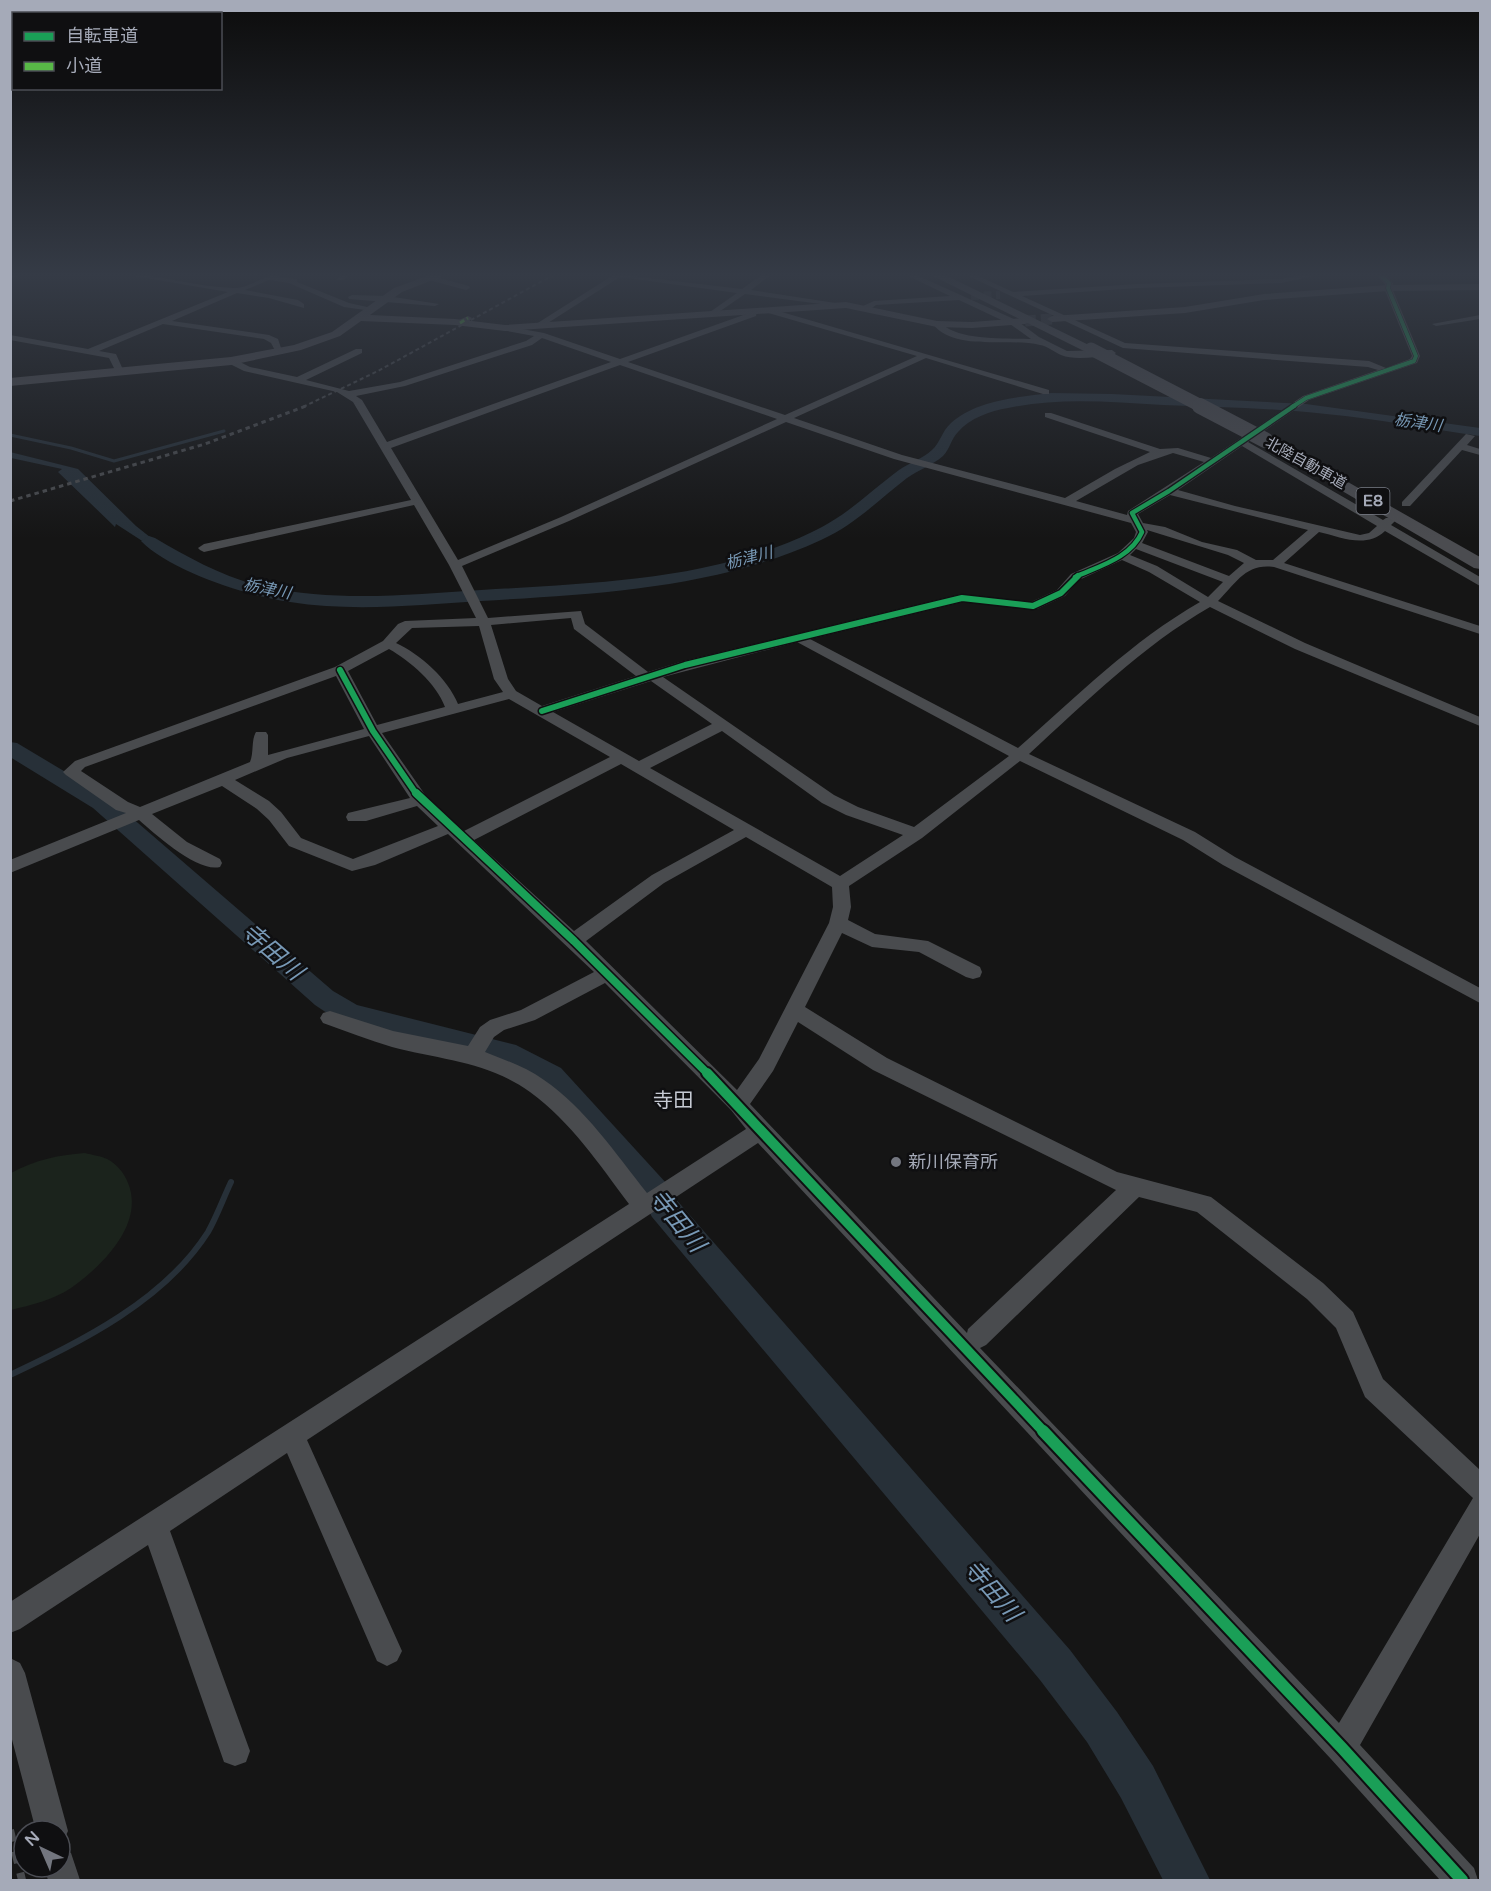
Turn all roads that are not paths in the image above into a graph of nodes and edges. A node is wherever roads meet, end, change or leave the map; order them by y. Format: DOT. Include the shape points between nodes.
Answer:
graph roads {
  1 [pos="116,362"];
  2 [pos="218,362"];
  3 [pos="233,362"];
  4 [pos="335,362"];
  5 [pos="469,362"];
  6 [pos="622,362"];
  7 [pos="912,362"];
  8 [pos="947,362"];
  9 [pos="1123,362"];
  10 [pos="1346,362"];
  11 [pos="1413,362"];
  12 [pos="1387,371"];
  13 [pos="120,372"];
  14 [pos="300,379"];
  15 [pos="10,382"];
  16 [pos="1046,392"];
  17 [pos="350,394"];
  18 [pos="1048,415"];
  19 [pos="786,419"];
  20 [pos="1470,436"];
  21 [pos="1268,438"];
  22 [pos="1242,442"];
  23 [pos="384,447"];
  24 [pos="1461,447"];
  25 [pos="1480,452"];
  26 [pos="1162,453"];
  27 [pos="1213,462"];
  28 [pos="1169,491"];
  29 [pos="415,501"];
  30 [pos="1065,502"];
  31 [pos="1406,504"];
  32 [pos="1387,522"];
  33 [pos="1136,523"];
  34 [pos="1317,528"];
  35 [pos="1135,544"];
  36 [pos="204,548"];
  37 [pos="1480,554"];
  38 [pos="1122,556"];
  39 [pos="1252,563"];
  40 [pos="1276,564"];
  41 [pos="1480,564"];
  42 [pos="455,566"];
  43 [pos="1230,581"];
  44 [pos="1480,582"];
  45 [pos="1211,601"];
  46 [pos="484,622"];
  47 [pos="1480,630"];
  48 [pos="799,638"];
  49 [pos="388,644"];
  50 [pos="340,670"];
  51 [pos="650,677"];
  52 [pos="511,694"];
  53 [pos="453,711"];
  54 [pos="542,711"];
  55 [pos="1480,722"];
  56 [pos="722,725"];
  57 [pos="373,731"];
  58 [pos="261,735"];
  59 [pos="1019,755"];
  60 [pos="620,758"];
  61 [pos="257,765"];
  62 [pos="638,768"];
  63 [pos="222,779"];
  64 [pos="420,800"];
  65 [pos="140,813"];
  66 [pos="354,817"];
  67 [pos="746,830"];
  68 [pos="456,833"];
  69 [pos="916,834"];
  70 [pos="214,863"];
  71 [pos="10,867"];
  72 [pos="840,885"];
  73 [pos="838,922"];
  74 [pos="574,941"];
  75 [pos="973,972"];
  76 [pos="606,975"];
  77 [pos="1480,996"];
  78 [pos="794,1010"];
  79 [pos="330,1018"];
  80 [pos="473,1055"];
  81 [pos="738,1104"];
  82 [pos="760,1131"];
  83 [pos="1135,1186"];
  84 [pos="644,1206"];
  85 [pos="977,1337"];
  86 [pos="292,1435"];
  87 [pos="1480,1488"];
  88 [pos="1480,1509"];
  89 [pos="154,1525"];
  90 [pos="10,1619"];
  91 [pos="387,1651"];
  92 [pos="10,1673"];
  93 [pos="1342,1748"];
  94 [pos="235,1751"];
  95 [pos="49,1819"];
  96 [pos="1462,1881"];
  1 -- 13 [label="street"];
  2 -- 13 [label="main road"];
  3 -- 14 [label="street" via="247,369"];
  4 -- 14 [label="street"];
  5 -- 17 [label="street" via="402,384"];
  6 -- 19 [label="street"];
  6 -- 23 [label="street"];
  7 -- 19 [label="street"];
  8 -- 16 [label="street"];
  9 -- 21 [label="highway, 北陸自動車道 / E8, bridge"];
  10 -- 12 [label="street" via="1369,364"];
  11 -- 12 [label="street"];
  12 -- 22 [label="street" via="1302,400"];
  13 -- 15 [label="main road"];
  14 -- 17 [label="street"];
  17 -- 23 [label="street"];
  18 -- 26 [label="street"];
  19 -- 30 [label="street" via="935,469"];
  19 -- 42 [label="street"];
  20 -- 24 [label="street"];
  21 -- 37 [label="highway, 北陸自動車道 / E8"];
  21 -- 41 [label="highway, 北陸自動車道 / E8"];
  22 -- 27 [label="street"];
  22 -- 32 [label="street"];
  23 -- 29 [label="street"];
  24 -- 25 [label="street"];
  24 -- 31 [label="street"];
  26 -- 27 [label="street" via="1172,450"];
  26 -- 30 [label="street" via="1119,470"];
  27 -- 28 [label="street"];
  28 -- 33 [label="street" via="1132,513"];
  28 -- 34 [label="street"];
  29 -- 36 [label="street"];
  29 -- 42 [label="street"];
  30 -- 33 [label="street"];
  32 -- 34 [label="street" via="1368,539"];
  32 -- 44 [label="street"];
  33 -- 35 [label="street" via="1142,532"];
  33 -- 39 [label="street" via="1234,553"];
  34 -- 40 [label="street"];
  35 -- 38 [label="street"];
  35 -- 43 [label="street"];
  38 -- 45 [label="street"];
  38 -- 48 [label="street" via="1075,577 1061,593 1033,606 962,598"];
  39 -- 40 [label="street"];
  39 -- 43 [label="street"];
  40 -- 47 [label="street"];
  42 -- 46 [label="street"];
  43 -- 45 [label="street"];
  45 -- 55 [label="street" via="1300,646"];
  45 -- 59 [label="street" via="1171,624"];
  46 -- 49 [label="street" via="410,624"];
  46 -- 51 [label="street" via="576,614 579,626"];
  46 -- 52 [label="street" via="501,679"];
  48 -- 51 [label="street"];
  48 -- 59 [label="street"];
  49 -- 50 [label="street"];
  49 -- 53 [label="street" via="401,650 439,686"];
  50 -- 57 [label="street"];
  50 -- 65 [label="street" via="80,764 71,772 122,806"];
  51 -- 54 [label="street"];
  51 -- 56 [label="street"];
  52 -- 53 [label="street"];
  52 -- 54 [label="street"];
  53 -- 57 [label="street"];
  54 -- 60 [label="street"];
  56 -- 62 [label="street"];
  56 -- 69 [label="street" via="828,799"];
  57 -- 61 [label="street"];
  57 -- 64 [label="street"];
  58 -- 61 [label="street" via="262,752"];
  59 -- 69 [label="street"];
  59 -- 77 [label="street" via="1189,836"];
  60 -- 62 [label="street"];
  60 -- 68 [label="street"];
  61 -- 63 [label="street"];
  62 -- 67 [label="street"];
  63 -- 65 [label="street"];
  63 -- 68 [label="street" via="263,805 295,842 352,865"];
  64 -- 66 [label="street"];
  64 -- 68 [label="street"];
  65 -- 70 [label="street" via="181,846"];
  65 -- 71 [label="street"];
  67 -- 72 [label="street"];
  67 -- 74 [label="street" via="658,879"];
  68 -- 74 [label="street"];
  69 -- 72 [label="street"];
  72 -- 73 [label="street" via="842,907"];
  73 -- 75 [label="street" via="872,939 922,946"];
  73 -- 78 [label="street"];
  74 -- 76 [label="street"];
  76 -- 80 [label="street" via="528,1015 497,1025 487,1032"];
  76 -- 81 [label="street"];
  78 -- 81 [label="street" via="766,1065"];
  78 -- 83 [label="street" via="880,1064 1113,1180"];
  79 -- 80 [label="street" via="393,1039"];
  80 -- 84 [label="street" via="536,1085 564,1108"];
  81 -- 82 [label="street"];
  82 -- 84 [label="street"];
  82 -- 93 [label="street"];
  83 -- 85 [label="street"];
  83 -- 87 [label="street" via="1203,1204 1315,1291 1345,1320 1374,1388"];
  84 -- 86 [label="street"];
  86 -- 89 [label="street"];
  86 -- 91 [label="street"];
  88 -- 93 [label="street"];
  89 -- 90 [label="street"];
  89 -- 94 [label="street"];
  92 -- 95 [label="street"];
  93 -- 96 [label="street"];
}
